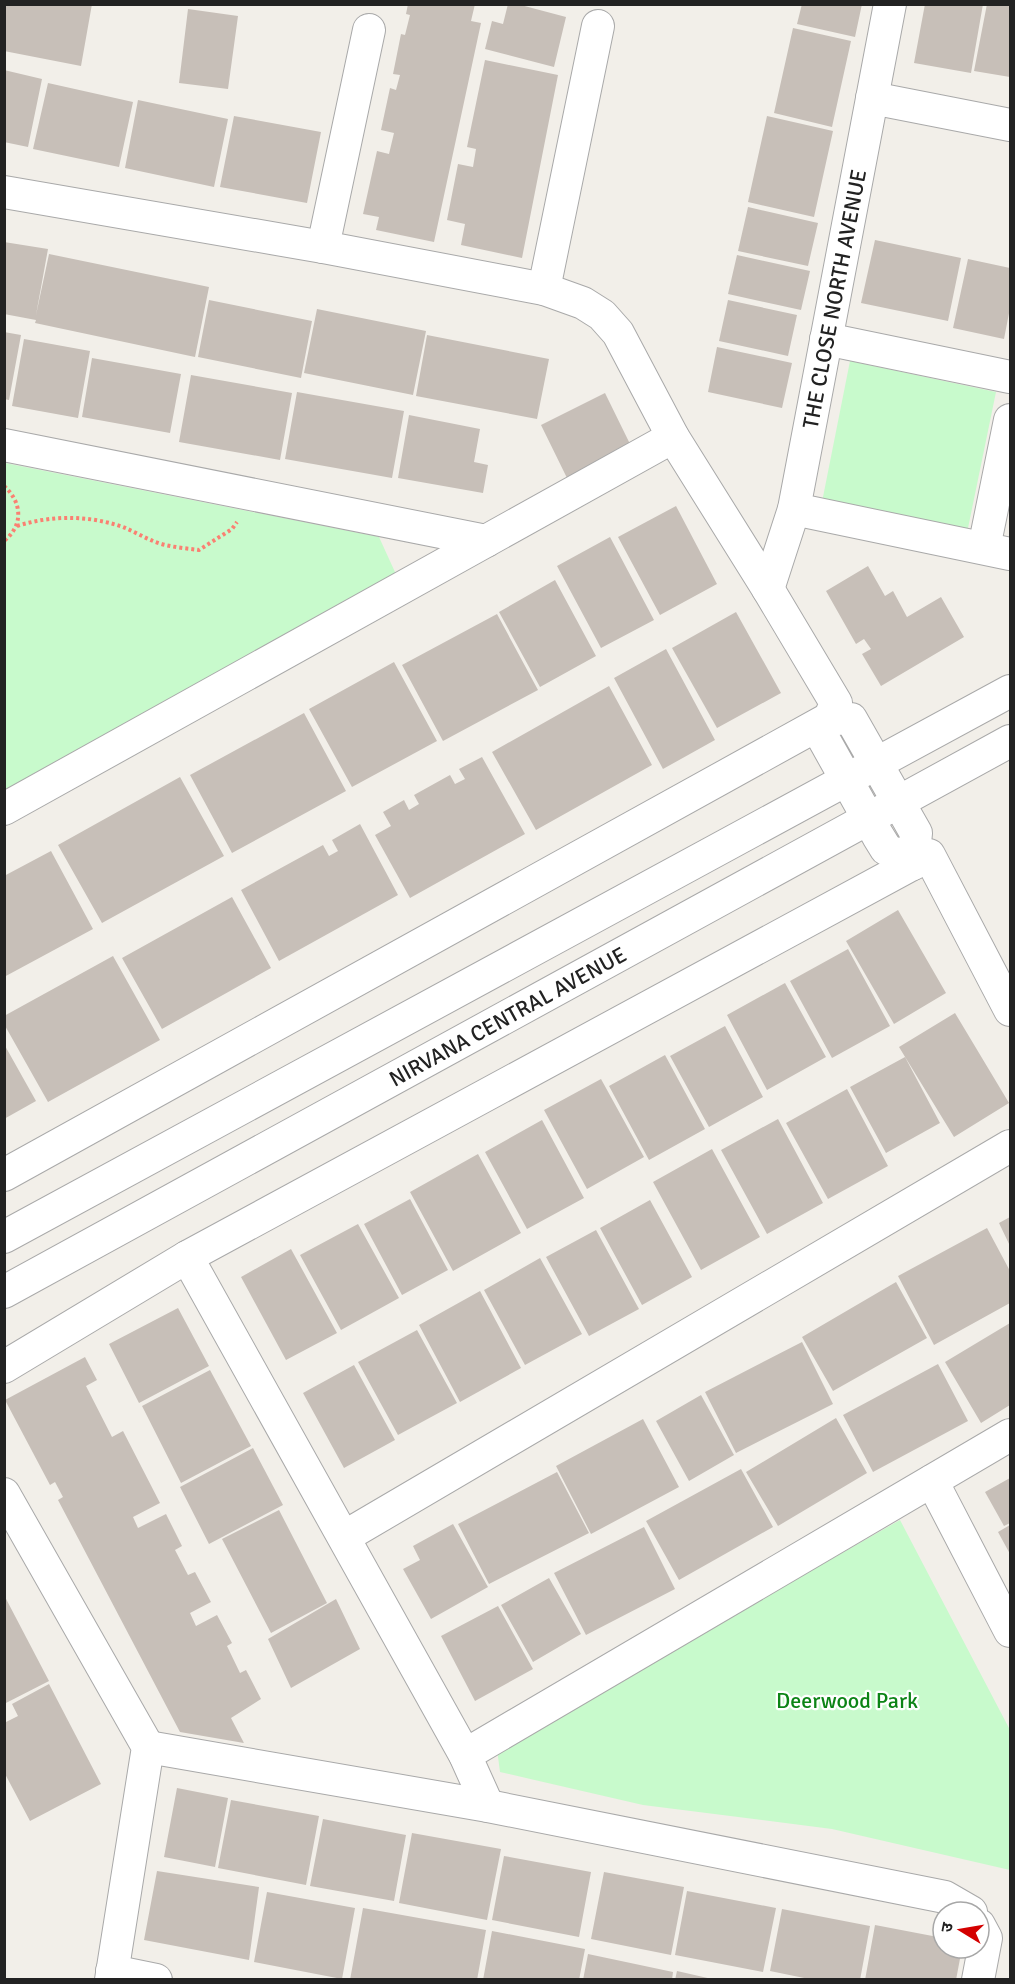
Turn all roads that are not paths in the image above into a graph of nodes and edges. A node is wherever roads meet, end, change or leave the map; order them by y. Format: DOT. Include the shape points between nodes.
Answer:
graph roads {
  1 [pos="890,4"];
  2 [pos="598,26"];
  3 [pos="369,30"];
  4 [pos="872,98"];
  5 [pos="1011,125"];
  6 [pos="4,192"];
  7 [pos="323,247"];
  8 [pos="544,289"];
  9 [pos="826,339"];
  10 [pos="1011,377"];
  11 [pos="1011,420"];
  12 [pos="673,436"];
  13 [pos="4,445"];
  14 [pos="794,509"];
  15 [pos="486,541"];
  16 [pos="997,551"];
  17 [pos="768,589"];
  18 [pos="1011,691"];
  19 [pos="830,718"];
  20 [pos="1011,741"];
  21 [pos="876,764"];
  22 [pos="846,781"];
  23 [pos="899,802"];
  24 [pos="4,809"];
  25 [pos="868,819"];
  26 [pos="913,864"];
  27 [pos="1011,1010"];
  28 [pos="1011,1146"];
  29 [pos="4,1175"];
  30 [pos="4,1238"];
  31 [pos="187,1257"];
  32 [pos="4,1292"];
  33 [pos="4,1367"];
  34 [pos="1011,1436"];
  35 [pos="932,1481"];
  36 [pos="4,1494"];
  37 [pos="344,1537"];
  38 [pos="1011,1631"];
  39 [pos="148,1747"];
  40 [pos="465,1755"];
  41 [pos="488,1806"];
  42 [pos="950,1900"];
  43 [pos="982,1960"];
  44 [pos="112,1975"];
  45 [pos="156,1980"];
  46 [pos="978,1980"];
  1 -- 4 [label="street, THE CLOSE NORTH AVENUE"];
  2 -- 8 [label="street"];
  3 -- 7 [label="street"];
  4 -- 5 [label="street"];
  4 -- 9 [label="street, THE CLOSE NORTH AVENUE"];
  6 -- 7 [label="street"];
  7 -- 8 [label="street"];
  8 -- 12 [label="street" via="583,303 602,315 618,333"];
  9 -- 10 [label="street"];
  9 -- 14 [label="street, THE CLOSE NORTH AVENUE"];
  11 -- 16 [label="street"];
  12 -- 15 [label="street"];
  12 -- 17 [label="street"];
  13 -- 15 [label="street"];
  14 -- 16 [label="street"];
  14 -- 17 [label="street, THE CLOSE NORTH AVENUE"];
  15 -- 24 [label="street"];
  17 -- 19 [label="street" via="836,703"];
  18 -- 21 [label="street, NIRVANA CENTRAL AVENUE"];
  19 -- 21 [label="street" via="851,719"];
  19 -- 22 [label="street" via="822,736"];
  19 -- 29 [label="street"];
  20 -- 23 [label="street, NIRVANA CENTRAL AVENUE"];
  21 -- 22 [label="street, NIRVANA CENTRAL AVENUE"];
  21 -- 23 [label="street"];
  22 -- 25 [label="street"];
  22 -- 30 [label="street, NIRVANA CENTRAL AVENUE"];
  23 -- 25 [label="street, NIRVANA CENTRAL AVENUE"];
  23 -- 26 [label="street" via="916,833"];
  25 -- 26 [label="street" via="886,849"];
  25 -- 32 [label="street, NIRVANA CENTRAL AVENUE"];
  26 -- 27 [label="street" via="929,855"];
  26 -- 31 [label="street"];
  28 -- 37 [label="street"];
  31 -- 33 [label="street"];
  31 -- 37 [label="street"];
  34 -- 35 [label="street"];
  35 -- 38 [label="street"];
  35 -- 40 [label="street"];
  36 -- 39 [label="street"];
  37 -- 40 [label="street"];
  39 -- 41 [label="street"];
  39 -- 44 [label="street"];
  40 -- 41 [label="street"];
  41 -- 42 [label="street"];
  43 -- 46 [label="street"];
  44 -- 45 [label="street"];
}
